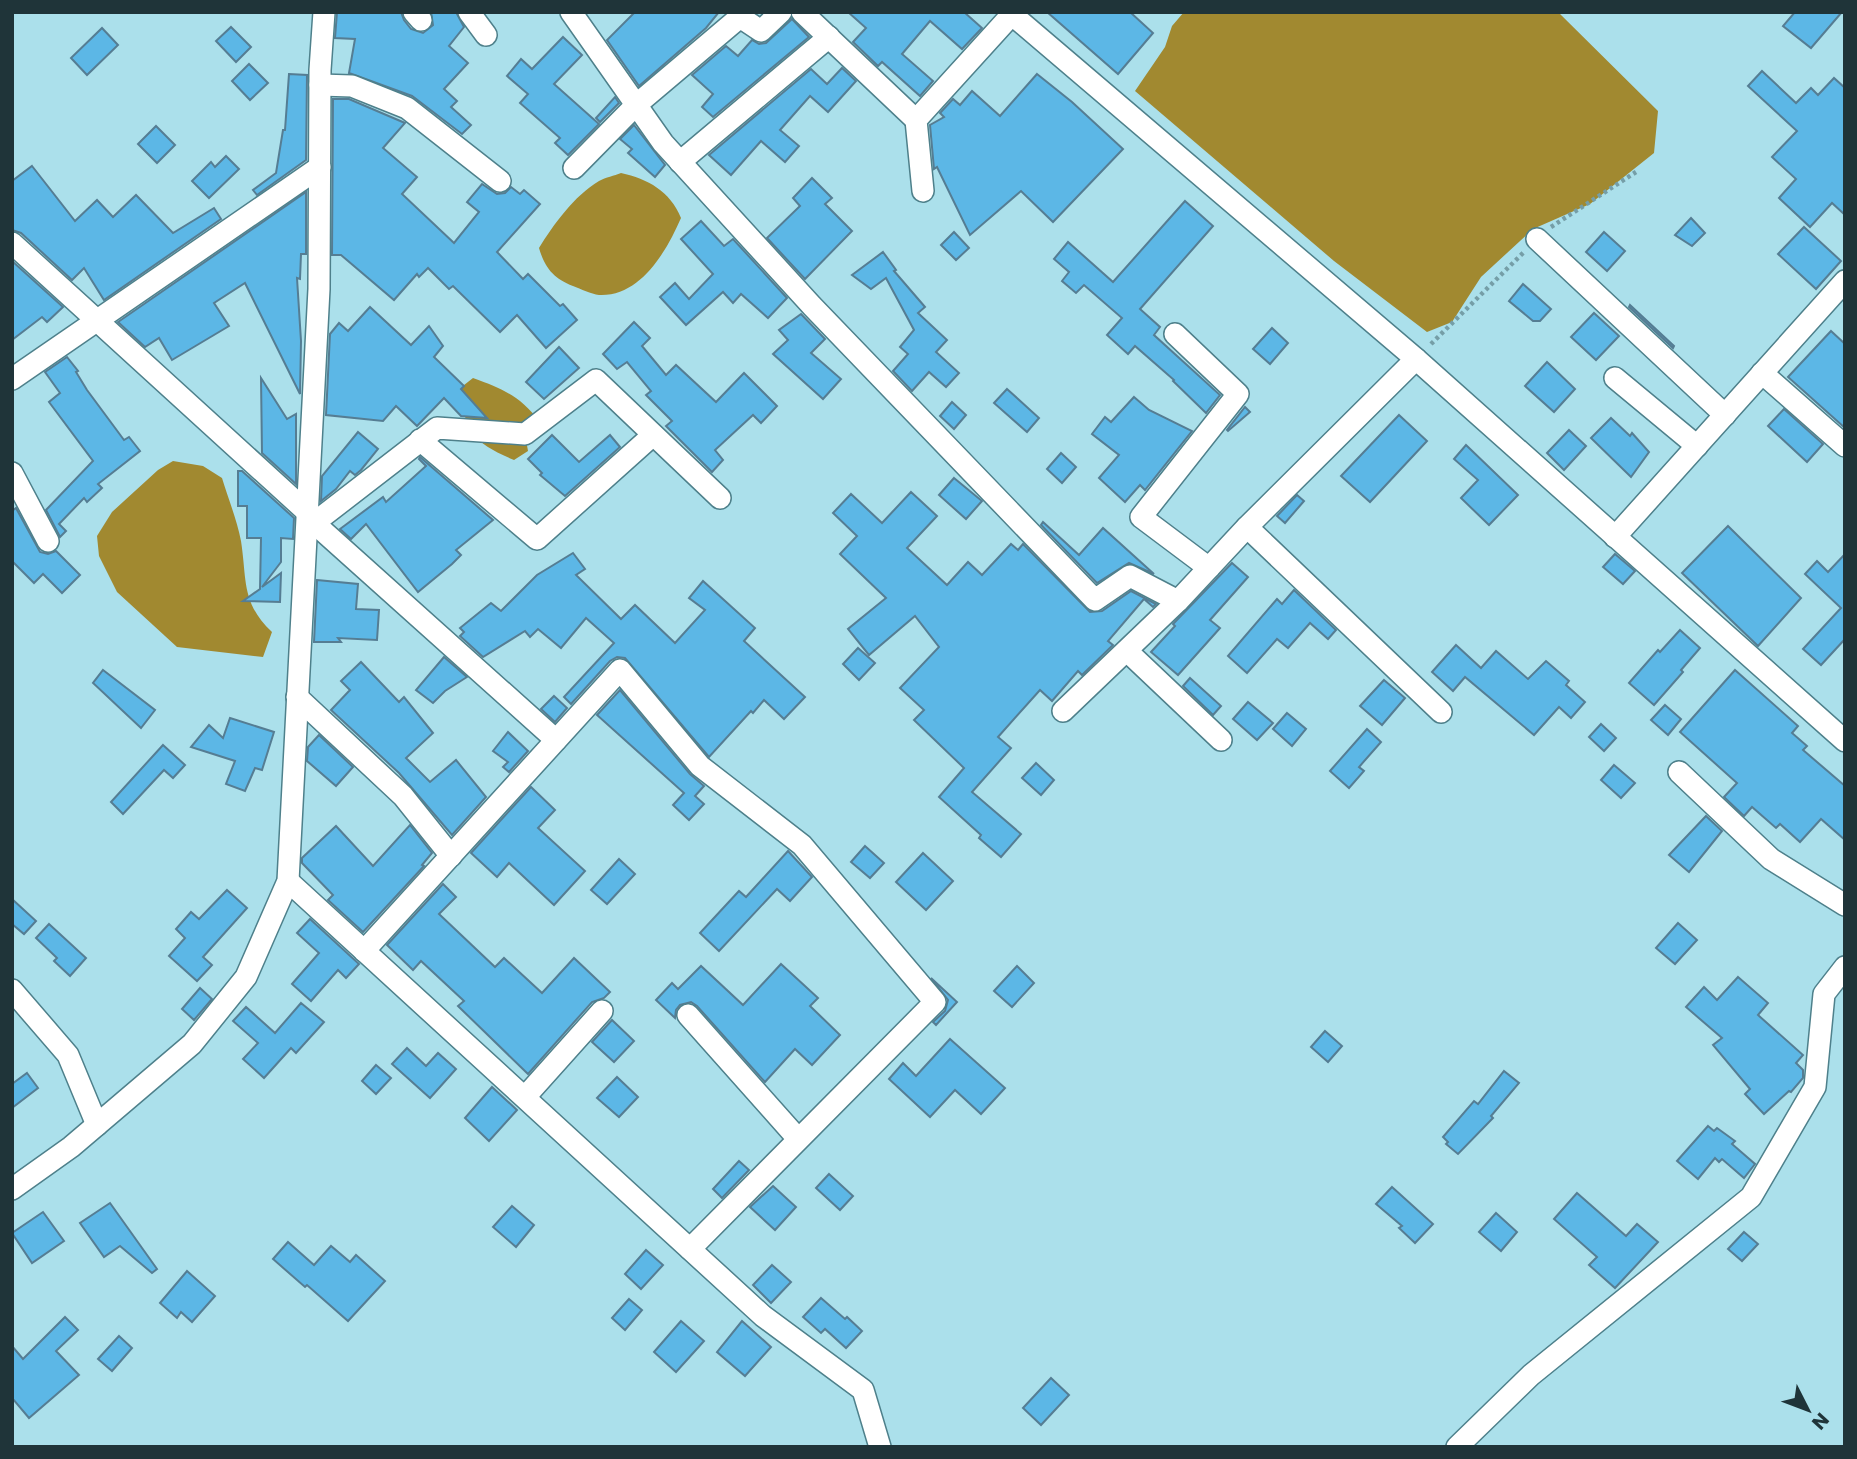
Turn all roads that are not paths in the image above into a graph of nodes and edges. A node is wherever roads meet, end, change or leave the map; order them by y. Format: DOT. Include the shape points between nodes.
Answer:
graph roads {
  1 [pos="324,12"];
  2 [pos="468,12"];
  3 [pos="571,12"];
  4 [pos="780,12"];
  5 [pos="802,12"];
  6 [pos="1012,13"];
  7 [pos="486,35"];
  8 [pos="829,37"];
  9 [pos="320,85"];
  10 [pos="636,105"];
  11 [pos="916,120"];
  12 [pos="680,162"];
  13 [pos="320,167"];
  14 [pos="574,168"];
  15 [pos="499,181"];
  16 [pos="923,191"];
  17 [pos="1536,239"];
  18 [pos="12,243"];
  19 [pos="1845,281"];
  20 [pos="96,321"];
  21 [pos="1175,334"];
  22 [pos="1416,359"];
  23 [pos="1762,373"];
  24 [pos="1615,378"];
  25 [pos="12,379"];
  26 [pos="1725,415"];
  27 [pos="653,435"];
  28 [pos="420,440"];
  29 [pos="1697,446"];
  30 [pos="1845,446"];
  31 [pos="12,473"];
  32 [pos="720,498"];
  33 [pos="310,517"];
  34 [pos="1247,527"];
  35 [pos="1615,537"];
  36 [pos="48,541"];
  37 [pos="1209,568"];
  38 [pos="1178,601"];
  39 [pos="1127,650"];
  40 [pos="296,697"];
  41 [pos="1063,712"];
  42 [pos="1441,712"];
  43 [pos="556,740"];
  44 [pos="1221,740"];
  45 [pos="1845,741"];
  46 [pos="1679,772"];
  47 [pos="451,856"];
  48 [pos="288,881"];
  49 [pos="1845,905"];
  50 [pos="364,951"];
  51 [pos="1845,967"];
  52 [pos="12,990"];
  53 [pos="602,1011"];
  54 [pos="688,1015"];
  55 [pos="525,1097"];
  56 [pos="97,1125"];
  57 [pos="792,1132"];
  58 [pos="12,1189"];
  59 [pos="690,1249"];
  60 [pos="880,1447"];
  61 [pos="1457,1447"];
  1 -- 9 [label="street"];
  2 -- 7 [label="street"];
  3 -- 10 [label="street"];
  4 -- 10 [label="street" via="761,31 740,17"];
  5 -- 8 [label="street"];
  6 -- 11 [label="street"];
  6 -- 22 [label="street"];
  8 -- 11 [label="street"];
  8 -- 12 [label="street"];
  9 -- 13 [label="street"];
  9 -- 15 [label="street" via="352,86 407,108"];
  10 -- 12 [label="street"];
  10 -- 14 [label="street"];
  11 -- 16 [label="street"];
  12 -- 38 [label="street" via="1096,600 1130,576"];
  13 -- 20 [label="street"];
  13 -- 33 [label="street"];
  17 -- 26 [label="street"];
  18 -- 20 [label="street"];
  19 -- 23 [label="street"];
  20 -- 25 [label="street"];
  20 -- 33 [label="street"];
  21 -- 37 [label="street" via="1238,394 1141,517"];
  22 -- 34 [label="street"];
  22 -- 35 [label="street"];
  23 -- 26 [label="street"];
  23 -- 30 [label="street"];
  24 -- 29 [label="street"];
  26 -- 29 [label="street"];
  27 -- 28 [label="street" via="596,380 525,434 437,428"];
  27 -- 28 [label="street" via="537,539"];
  27 -- 32 [label="street"];
  28 -- 33 [label="street"];
  29 -- 35 [label="street"];
  31 -- 36 [label="street"];
  33 -- 40 [label="street"];
  33 -- 43 [label="street"];
  34 -- 37 [label="street"];
  34 -- 42 [label="street"];
  35 -- 45 [label="street"];
  37 -- 38 [label="street"];
  38 -- 39 [label="street"];
  39 -- 41 [label="street"];
  39 -- 44 [label="street"];
  40 -- 47 [label="street" via="403,796"];
  40 -- 48 [label="street"];
  43 -- 47 [label="street"];
  43 -- 59 [label="street" via="620,670 700,766 802,845 935,1002"];
  46 -- 49 [label="street" via="1771,859"];
  47 -- 50 [label="street"];
  48 -- 50 [label="street"];
  48 -- 56 [label="street" via="246,977 192,1044"];
  50 -- 55 [label="street"];
  51 -- 61 [label="street" via="1824,994 1815,1087 1751,1197 1531,1375"];
  52 -- 56 [label="street" via="68,1055"];
  53 -- 55 [label="street"];
  54 -- 57 [label="street"];
  55 -- 59 [label="street"];
  56 -- 58 [label="street"];
  59 -- 60 [label="street" via="763,1316 863,1390"];
}
